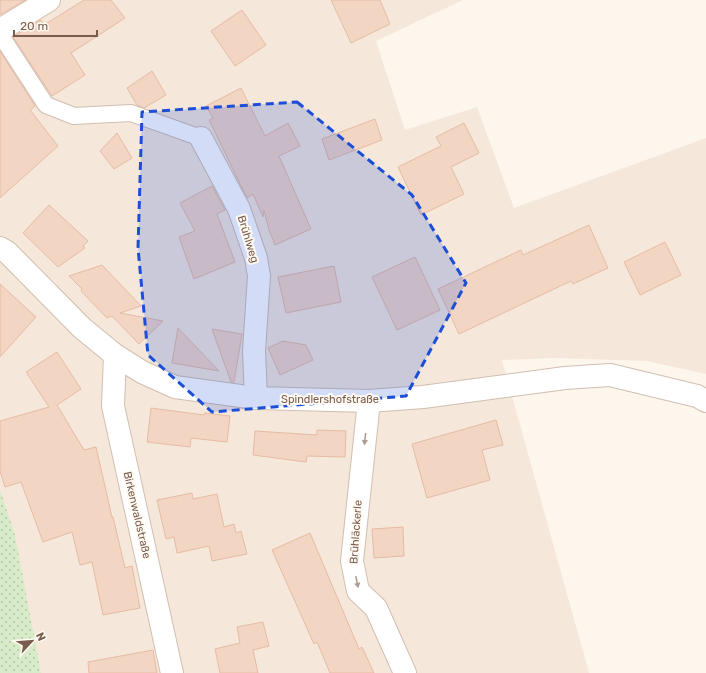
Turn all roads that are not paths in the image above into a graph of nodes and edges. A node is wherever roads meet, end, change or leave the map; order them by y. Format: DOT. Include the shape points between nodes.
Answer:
graph roads {
  1 [pos="49,0"];
  2 [pos="0,30"];
  3 [pos="0,34"];
  4 [pos="201,138"];
  5 [pos="0,248"];
  6 [pos="115,355"];
  7 [pos="256,398"];
  8 [pos="369,401"];
  9 [pos="706,401"];
  10 [pos="172,673"];
  11 [pos="405,673"];
  1 -- 2 [label="street"];
  3 -- 4 [label="lane" via="46,105 74,116 131,113"];
  4 -- 7 [label="street, Brühlweg" via="239,209 256,258 259,276 254,352"];
  5 -- 6 [label="street, Spindlershofstraße" via="7,252 82,328"];
  6 -- 7 [label="street, Spindlershofstraße" via="142,372 175,387"];
  6 -- 10 [label="street, Birkenwaldstraße" via="113,406"];
  7 -- 8 [label="street, Spindlershofstraße"];
  8 -- 9 [label="street, Spindlershofstraße" via="610,375 697,396"];
  8 -- 11 [label="street, Brühläckerle, one-way" via="352,561 358,591 376,608"];
}
